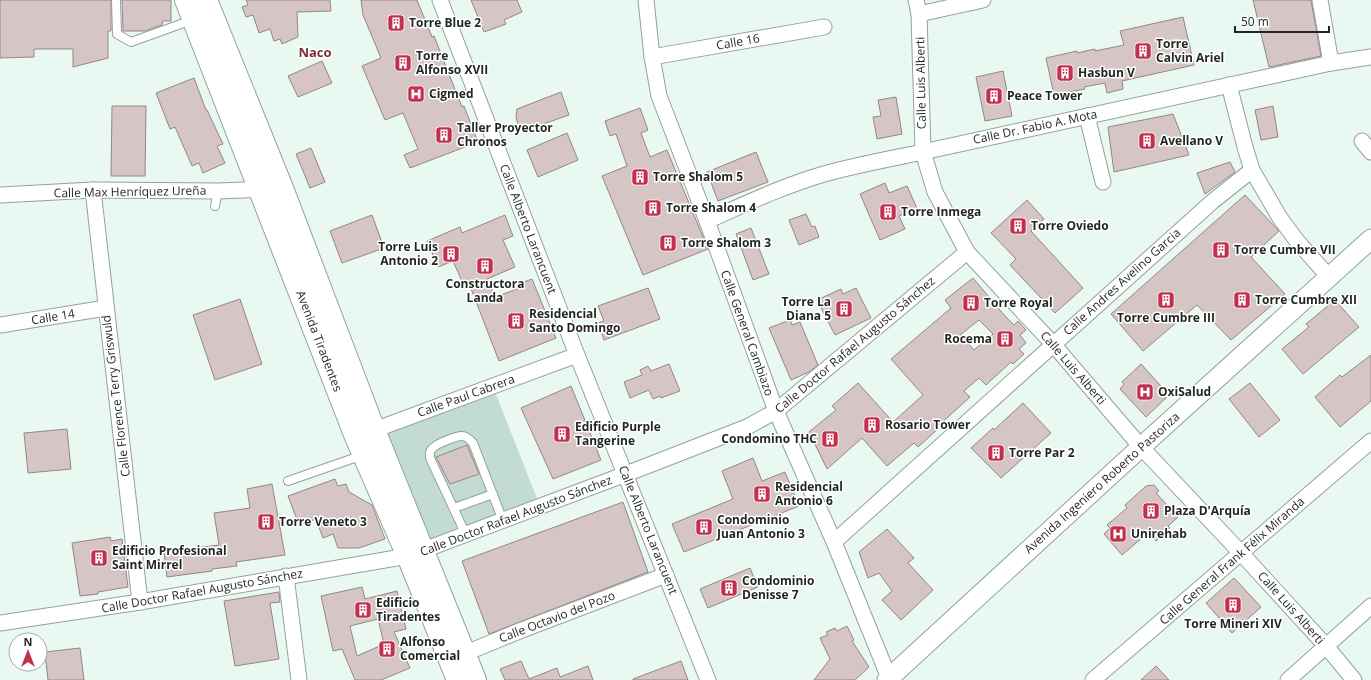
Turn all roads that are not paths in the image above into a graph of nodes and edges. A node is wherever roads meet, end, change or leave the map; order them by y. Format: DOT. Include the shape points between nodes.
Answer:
graph roads {
  1 [pos="116,0"];
  2 [pos="206,0"];
  3 [pos="440,0"];
  4 [pos="646,0"];
  5 [pos="983,0"];
  6 [pos="1320,0"];
  7 [pos="918,7"];
  8 [pos="190,10"];
  9 [pos="824,28"];
  10 [pos="652,56"];
  11 [pos="1371,57"];
  12 [pos="1331,63"];
  13 [pos="1228,85"];
  14 [pos="1087,116"];
  15 [pos="922,152"];
  16 [pos="1252,170"];
  17 [pos="1103,182"];
  18 [pos="282,188"];
  19 [pos="93,190"];
  20 [pos="259,190"];
  21 [pos="218,191"];
  22 [pos="0,195"];
  23 [pos="215,206"];
  24 [pos="706,221"];
  25 [pos="1371,238"];
  26 [pos="967,252"];
  27 [pos="1329,277"];
  28 [pos="106,308"];
  29 [pos="0,325"];
  30 [pos="1053,344"];
  31 [pos="577,355"];
  32 [pos="776,412"];
  33 [pos="365,441"];
  34 [pos="1371,441"];
  35 [pos="1141,447"];
  36 [pos="626,474"];
  37 [pos="288,481"];
  38 [pos="493,494"];
  39 [pos="454,508"];
  40 [pos="503,521"];
  41 [pos="466,535"];
  42 [pos="834,542"];
  43 [pos="1241,553"];
  44 [pos="416,554"];
  45 [pos="666,575"];
  46 [pos="286,576"];
  47 [pos="140,602"];
  48 [pos="1371,606"];
  49 [pos="0,624"];
  50 [pos="1326,646"];
  51 [pos="458,671"];
  52 [pos="888,679"];
  53 [pos="299,680"];
  54 [pos="476,680"];
  55 [pos="708,680"];
  56 [pos="1093,680"];
  57 [pos="1288,680"];
  58 [pos="1354,680"];
  1 -- 8 [label="lane" via="117,34 131,42"];
  2 -- 18 [label="main road, Avenida Tiradentes"];
  3 -- 31 [label="street, Calle Alberto Larancuent"];
  4 -- 10 [label="street, Calle General Cambiazo"];
  5 -- 7 [label="street"];
  6 -- 12 [label="street"];
  7 -- 15 [label="street, Calle Luis Alberti"];
  8 -- 20 [label="main road, Avenida Tiradentes"];
  9 -- 10 [label="street, Calle 16"];
  10 -- 24 [label="street, Calle General Cambiazo" via="659,96"];
  11 -- 12 [label="street, Calle Dr. Fabio A. Mota"];
  12 -- 13 [label="street, Calle Dr. Fabio A. Mota"];
  13 -- 14 [label="street, Calle Dr. Fabio A. Mota"];
  13 -- 16 [label="street"];
  14 -- 15 [label="street, Calle Dr. Fabio A. Mota"];
  14 -- 17 [label="street"];
  15 -- 24 [label="street, Calle Dr. Fabio A. Mota" via="823,174"];
  15 -- 26 [label="street, Calle Luis Alberti" via="934,192"];
  16 -- 27 [label="street" via="1280,218"];
  16 -- 30 [label="street, Calle Andres Avelino Garcia" via="1213,201"];
  18 -- 20 [label="street, Calle Max Henríquez Ureña"];
  18 -- 33 [label="main road, Avenida Tiradentes"];
  19 -- 21 [label="street, Calle Max Henríquez Ureña"];
  19 -- 22 [label="street, Calle Max Henríquez Ureña"];
  19 -- 28 [label="street, Calle Florence Terry Griswuld"];
  20 -- 21 [label="street, Calle Max Henríquez Ureña"];
  20 -- 33 [label="main road, Avenida Tiradentes" via="315,345"];
  21 -- 23 [label="lane"];
  24 -- 32 [label="street, Calle General Cambiazo"];
  25 -- 27 [label="street, Avenida Ingeniero Roberto Pastoriza"];
  26 -- 30 [label="street, Calle Luis Alberti"];
  26 -- 32 [label="street, Calle Doctor Rafael Augusto Sánchez"];
  27 -- 35 [label="street, Avenida Ingeniero Roberto Pastoriza"];
  28 -- 29 [label="street, Calle 14"];
  28 -- 47 [label="street, Calle Florence Terry Griswuld"];
  30 -- 35 [label="street, Calle Luis Alberti"];
  30 -- 42 [label="street, Calle Andres Avelino Garcia"];
  31 -- 33 [label="street, Calle Paul Cabrera"];
  31 -- 36 [label="street, Calle Alberto Larancuent"];
  32 -- 36 [label="street, Calle Doctor Rafael Augusto Sánchez"];
  32 -- 42 [label="street, Calle General Cambiazo"];
  33 -- 37 [label="lane"];
  33 -- 44 [label="main road, Avenida Tiradentes"];
  34 -- 43 [label="street, Calle General Frank Félix Miranda"];
  35 -- 43 [label="street, Calle Luis Alberti"];
  35 -- 52 [label="street, Avenida Ingeniero Roberto Pastoriza"];
  36 -- 40 [label="street, Calle Doctor Rafael Augusto Sánchez"];
  36 -- 45 [label="street, Calle Alberto Larancuent"];
  38 -- 39 [label="lane"];
  38 -- 39 [label="lane" via="469,438 462,436 443,442 432,448 430,458"];
  38 -- 40 [label="lane"];
  39 -- 41 [label="lane"];
  40 -- 41 [label="street, Calle Doctor Rafael Augusto Sánchez"];
  41 -- 44 [label="street, Calle Doctor Rafael Augusto Sánchez"];
  42 -- 52 [label="street, Calle General Cambiazo"];
  43 -- 50 [label="street, Calle Luis Alberti"];
  43 -- 56 [label="street, Calle General Frank Félix Miranda"];
  44 -- 46 [label="street, Calle Doctor Rafael Augusto Sánchez"];
  44 -- 51 [label="main road, Avenida Tiradentes"];
  45 -- 51 [label="street, Calle Octavio del Pozo"];
  45 -- 55 [label="street, Calle Alberto Larancuent"];
  46 -- 47 [label="street, Calle Doctor Rafael Augusto Sánchez"];
  46 -- 53 [label="street"];
  47 -- 49 [label="street, Calle Doctor Rafael Augusto Sánchez"];
  48 -- 50 [label="street"];
  50 -- 57 [label="street"];
  50 -- 58 [label="street, Calle Luis Alberti"];
  51 -- 54 [label="main road, Avenida Tiradentes"];
}
